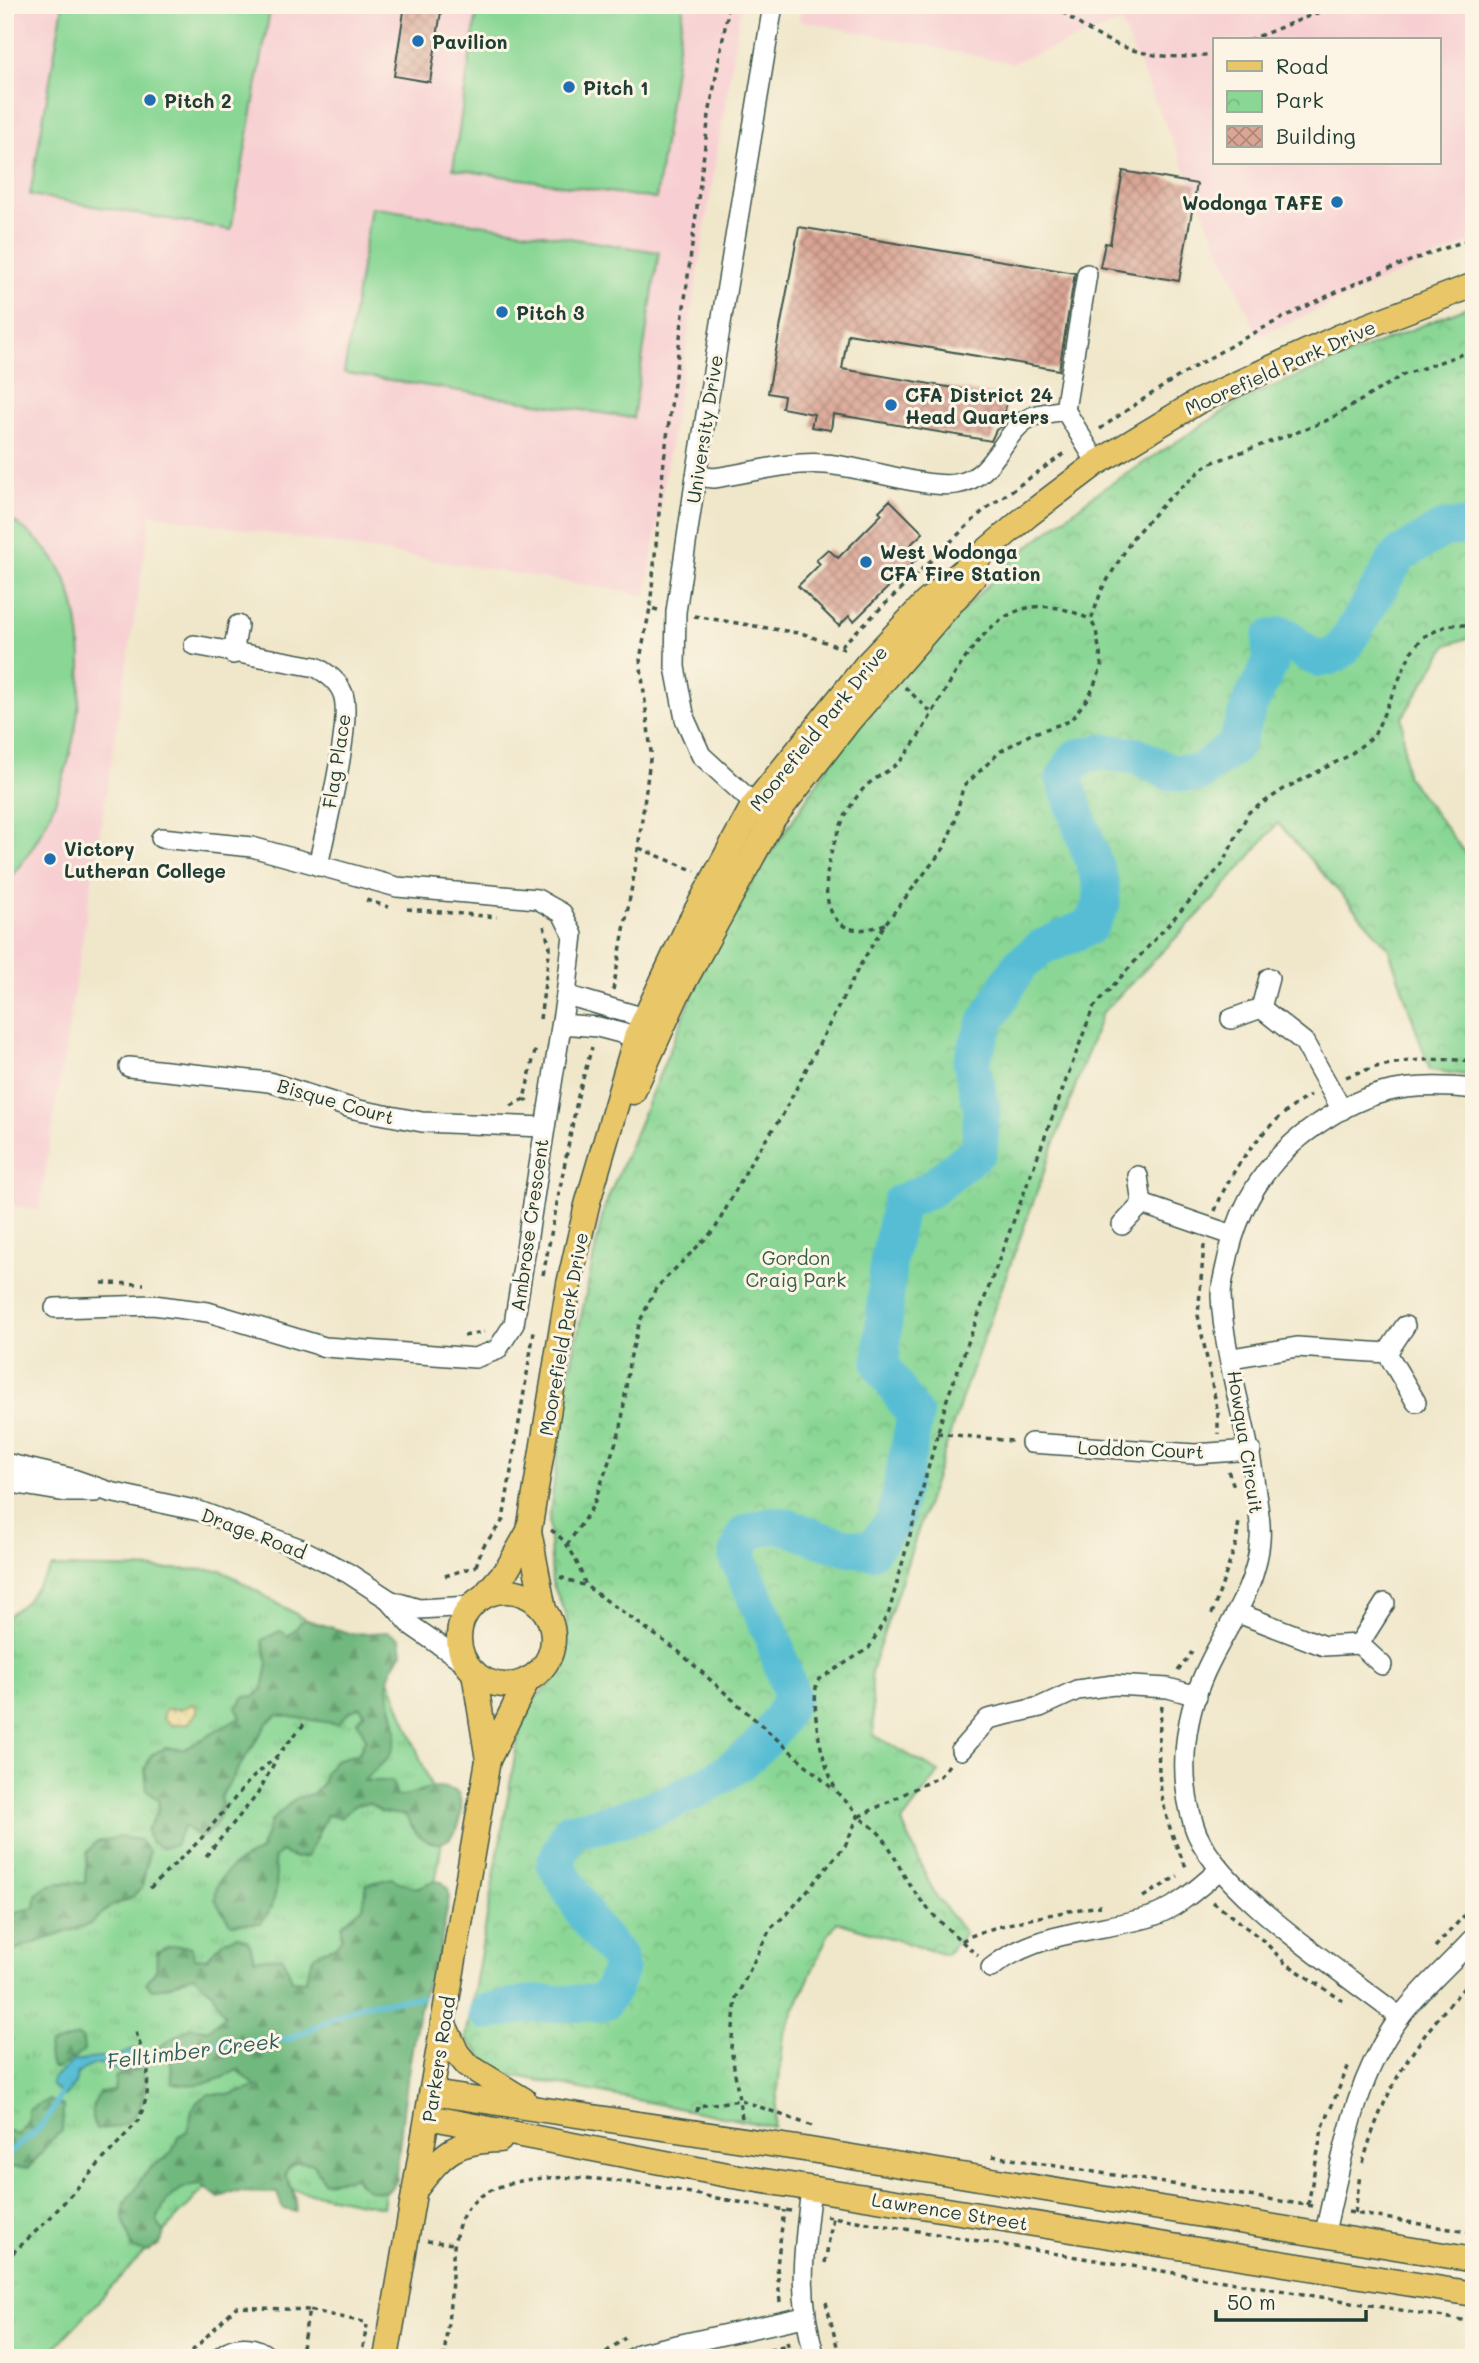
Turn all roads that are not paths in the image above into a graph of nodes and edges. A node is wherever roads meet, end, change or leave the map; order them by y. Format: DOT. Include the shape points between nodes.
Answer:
graph roads {
  1 [pos="774,5"];
  2 [pos="1087,275"];
  3 [pos="1474,285"];
  4 [pos="1065,410"];
  5 [pos="1097,463"];
  6 [pos="696,476"];
  7 [pos="237,625"];
  8 [pos="194,645"];
  9 [pos="233,654"];
  10 [pos="763,812"];
  11 [pos="161,838"];
  12 [pos="318,866"];
  13 [pos="1269,978"];
  14 [pos="566,995"];
  15 [pos="1261,1008"];
  16 [pos="1231,1019"];
  17 [pos="562,1024"];
  18 [pos="647,1030"];
  19 [pos="129,1067"];
  20 [pos="1474,1089"];
  21 [pos="1342,1110"];
  22 [pos="545,1118"];
  23 [pos="1138,1176"];
  24 [pos="1142,1204"];
  25 [pos="1122,1225"];
  26 [pos="1232,1235"];
  27 [pos="55,1308"];
  28 [pos="1405,1326"];
  29 [pos="1387,1353"];
  30 [pos="1232,1358"];
  31 [pos="1416,1402"];
  32 [pos="1031,1443"];
  33 [pos="1251,1450"];
  34 [pos="5,1463"];
  35 [pos="5,1482"];
  36 [pos="110,1492"];
  37 [pos="529,1531"];
  38 [pos="388,1599"];
  39 [pos="477,1602"];
  40 [pos="1385,1603"];
  41 [pos="544,1610"];
  42 [pos="1238,1613"];
  43 [pos="1359,1644"];
  44 [pos="1382,1665"];
  45 [pos="470,1668"];
  46 [pos="528,1679"];
  47 [pos="1197,1696"];
  48 [pos="961,1750"];
  49 [pos="488,1760"];
  50 [pos="1218,1871"];
  51 [pos="1474,1938"];
  52 [pos="991,1968"];
  53 [pos="1400,2017"];
  54 [pos="443,2022"];
  55 [pos="432,2093"];
  56 [pos="540,2109"];
  57 [pos="428,2117"];
  58 [pos="814,2139"];
  59 [pos="535,2140"];
  60 [pos="416,2188"];
  61 [pos="811,2189"];
  62 [pos="1324,2236"];
  63 [pos="1474,2260"];
  64 [pos="1317,2269"];
  65 [pos="1474,2294"];
  66 [pos="804,2317"];
  67 [pos="219,2358"];
  68 [pos="269,2358"];
  69 [pos="386,2358"];
  70 [pos="633,2358"];
  71 [pos="815,2358"];
  1 -- 6 [label="street, University Drive"];
  2 -- 4 [label="street"];
  3 -- 5 [label="main road, Moorefield Park Drive" via="1341,337 1199,401"];
  4 -- 5 [label="street"];
  4 -- 6 [label="street" via="1032,416 978,476 956,484 933,484 824,463 714,478"];
  5 -- 10 [label="main road, Moorefield Park Drive" via="1027,516 877,671 802,778"];
  6 -- 10 [label="street, University Drive" via="676,612 675,667 691,738 701,755"];
  7 -- 9 [label="street"];
  8 -- 9 [label="street, Flag Place"];
  9 -- 12 [label="street, Flag Place" via="316,667 342,690 346,716"];
  10 -- 18 [label="main road, Moorefield Park Drive" via="677,995"];
  10 -- 18 [label="main road, Moorefield Park Drive" via="713,880 677,947"];
  11 -- 12 [label="street, Ambrose Crescent" via="252,847"];
  12 -- 14 [label="street, Ambrose Crescent" via="397,887 547,901 572,928"];
  13 -- 15 [label="street"];
  14 -- 17 [label="street, Ambrose Crescent"];
  14 -- 18 [label="street" via="607,1006"];
  15 -- 16 [label="street"];
  15 -- 21 [label="street" via="1304,1042"];
  17 -- 18 [label="street"];
  17 -- 22 [label="street, Ambrose Crescent"];
  18 -- 37 [label="main road, Moorefield Park Drive" via="624,1112 606,1139 569,1284"];
  19 -- 22 [label="street, Bisque Court" via="269,1082 354,1109 422,1122"];
  20 -- 21 [label="street, Howqua Circuit" via="1400,1086"];
  21 -- 26 [label="street, Howqua Circuit" via="1284,1150 1250,1196"];
  22 -- 27 [label="street, Ambrose Crescent" via="514,1324 497,1350 475,1358 367,1352 325,1347 181,1308"];
  23 -- 24 [label="street"];
  24 -- 25 [label="street"];
  24 -- 26 [label="street"];
  26 -- 30 [label="street, Howqua Circuit" via="1221,1293"];
  28 -- 29 [label="street"];
  29 -- 30 [label="street" via="1297,1347"];
  29 -- 31 [label="street"];
  30 -- 33 [label="street, Howqua Circuit"];
  32 -- 33 [label="street, Loddon Court" via="1195,1454"];
  33 -- 42 [label="street, Howqua Circuit" via="1261,1537 1257,1565"];
  34 -- 36 [label="street, Drage Road"];
  35 -- 36 [label="street, Drage Road" via="66,1492"];
  36 -- 38 [label="street, Drage Road" via="199,1511 250,1528 348,1573"];
  37 -- 39 [label="main road" via="508,1568"];
  37 -- 41 [label="main road"];
  38 -- 39 [label="street, Drage Road" via="419,1609"];
  38 -- 45 [label="street, Drage Road" via="412,1626"];
  39 -- 41 [label="main road" via="499,1591 516,1592"];
  39 -- 45 [label="main road" via="464,1617 459,1641"];
  40 -- 43 [label="street"];
  41 -- 46 [label="main road" via="553,1635 552,1648 547,1661"];
  42 -- 43 [label="street" via="1324,1646"];
  42 -- 47 [label="street, Howqua Circuit"];
  43 -- 44 [label="street"];
  45 -- 46 [label="main road" via="500,1684"];
  45 -- 49 [label="main road, Parkers Road"];
  46 -- 49 [label="main road, Parkers Road"];
  47 -- 48 [label="street" via="1168,1688 1114,1685 1077,1690 1040,1707 988,1719"];
  47 -- 50 [label="street, Howqua Circuit" via="1188,1722 1182,1774 1194,1829"];
  49 -- 54 [label="main road, Parkers Road"];
  50 -- 52 [label="street" via="1153,1916 1070,1932 1008,1955"];
  50 -- 53 [label="street, Howqua Circuit"];
  51 -- 53 [label="street"];
  53 -- 62 [label="street" via="1371,2068 1351,2121"];
  54 -- 55 [label="main road, Parkers Road"];
  54 -- 56 [label="main road" via="467,2065"];
  55 -- 56 [label="main road, Lawrence Street"];
  55 -- 57 [label="main road, Parkers Road"];
  56 -- 58 [label="main road, Lawrence Street" via="740,2139"];
  57 -- 59 [label="main road, Lawrence Street"];
  57 -- 60 [label="main road, Parkers Road"];
  58 -- 61 [label="main road"];
  58 -- 62 [label="main road, Lawrence Street"];
  59 -- 60 [label="main road" via="465,2143 439,2159"];
  59 -- 61 [label="main road, Lawrence Street"];
  60 -- 69 [label="main road, Parkers Road"];
  61 -- 64 [label="main road, Lawrence Street"];
  61 -- 66 [label="street" via="802,2262"];
  62 -- 63 [label="main road, Lawrence Street"];
  62 -- 64 [label="main road"];
  64 -- 65 [label="main road, Lawrence Street"];
  66 -- 70 [label="street"];
  66 -- 71 [label="street"];
  67 -- 68 [label="street" via="247,2347 263,2351"];
}
